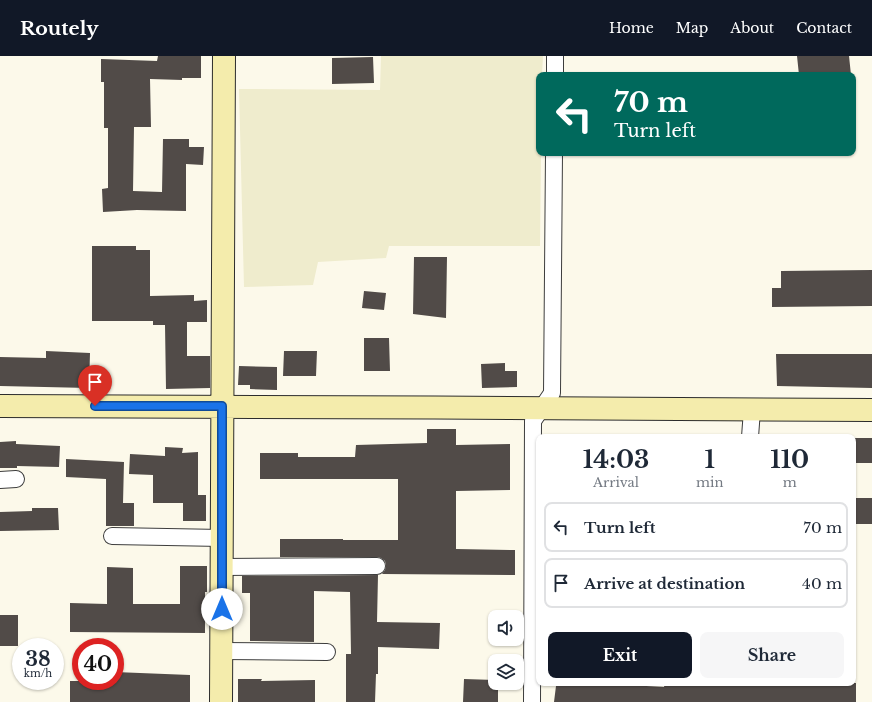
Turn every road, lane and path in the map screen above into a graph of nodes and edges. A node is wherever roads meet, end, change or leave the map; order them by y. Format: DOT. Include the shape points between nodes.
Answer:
graph roads {
  1 [pos="224,56"];
  2 [pos="555,56"];
  3 [pos="555,72"];
  4 [pos="554,156"];
  5 [pos="0,406"];
  6 [pos="222,406"];
  7 [pos="541,409"];
  8 [pos="752,410"];
  9 [pos="872,410"];
  10 [pos="750,434"];
  11 [pos="0,480"];
  12 [pos="16,480"];
  13 [pos="112,536"];
  14 [pos="222,538"];
  15 [pos="377,566"];
  16 [pos="222,567"];
  17 [pos="536,634"];
  18 [pos="222,651"];
  19 [pos="327,652"];
  20 [pos="221,702"];
  21 [pos="532,702"];
  1 -- 6 [label="street"];
  2 -- 3 [label="street"];
  4 -- 7 [label="street" via="552,393"];
  5 -- 6 [label="street"];
  6 -- 7 [label="street"];
  6 -- 14 [label="street"];
  7 -- 8 [label="street"];
  7 -- 17 [label="street" via="533,421"];
  8 -- 9 [label="street"];
  8 -- 10 [label="street"];
  11 -- 12 [label="street"];
  13 -- 14 [label="street"];
  14 -- 16 [label="street"];
  15 -- 16 [label="street"];
  16 -- 18 [label="street"];
  17 -- 21 [label="street"];
  18 -- 19 [label="street"];
  18 -- 20 [label="street"];
}
